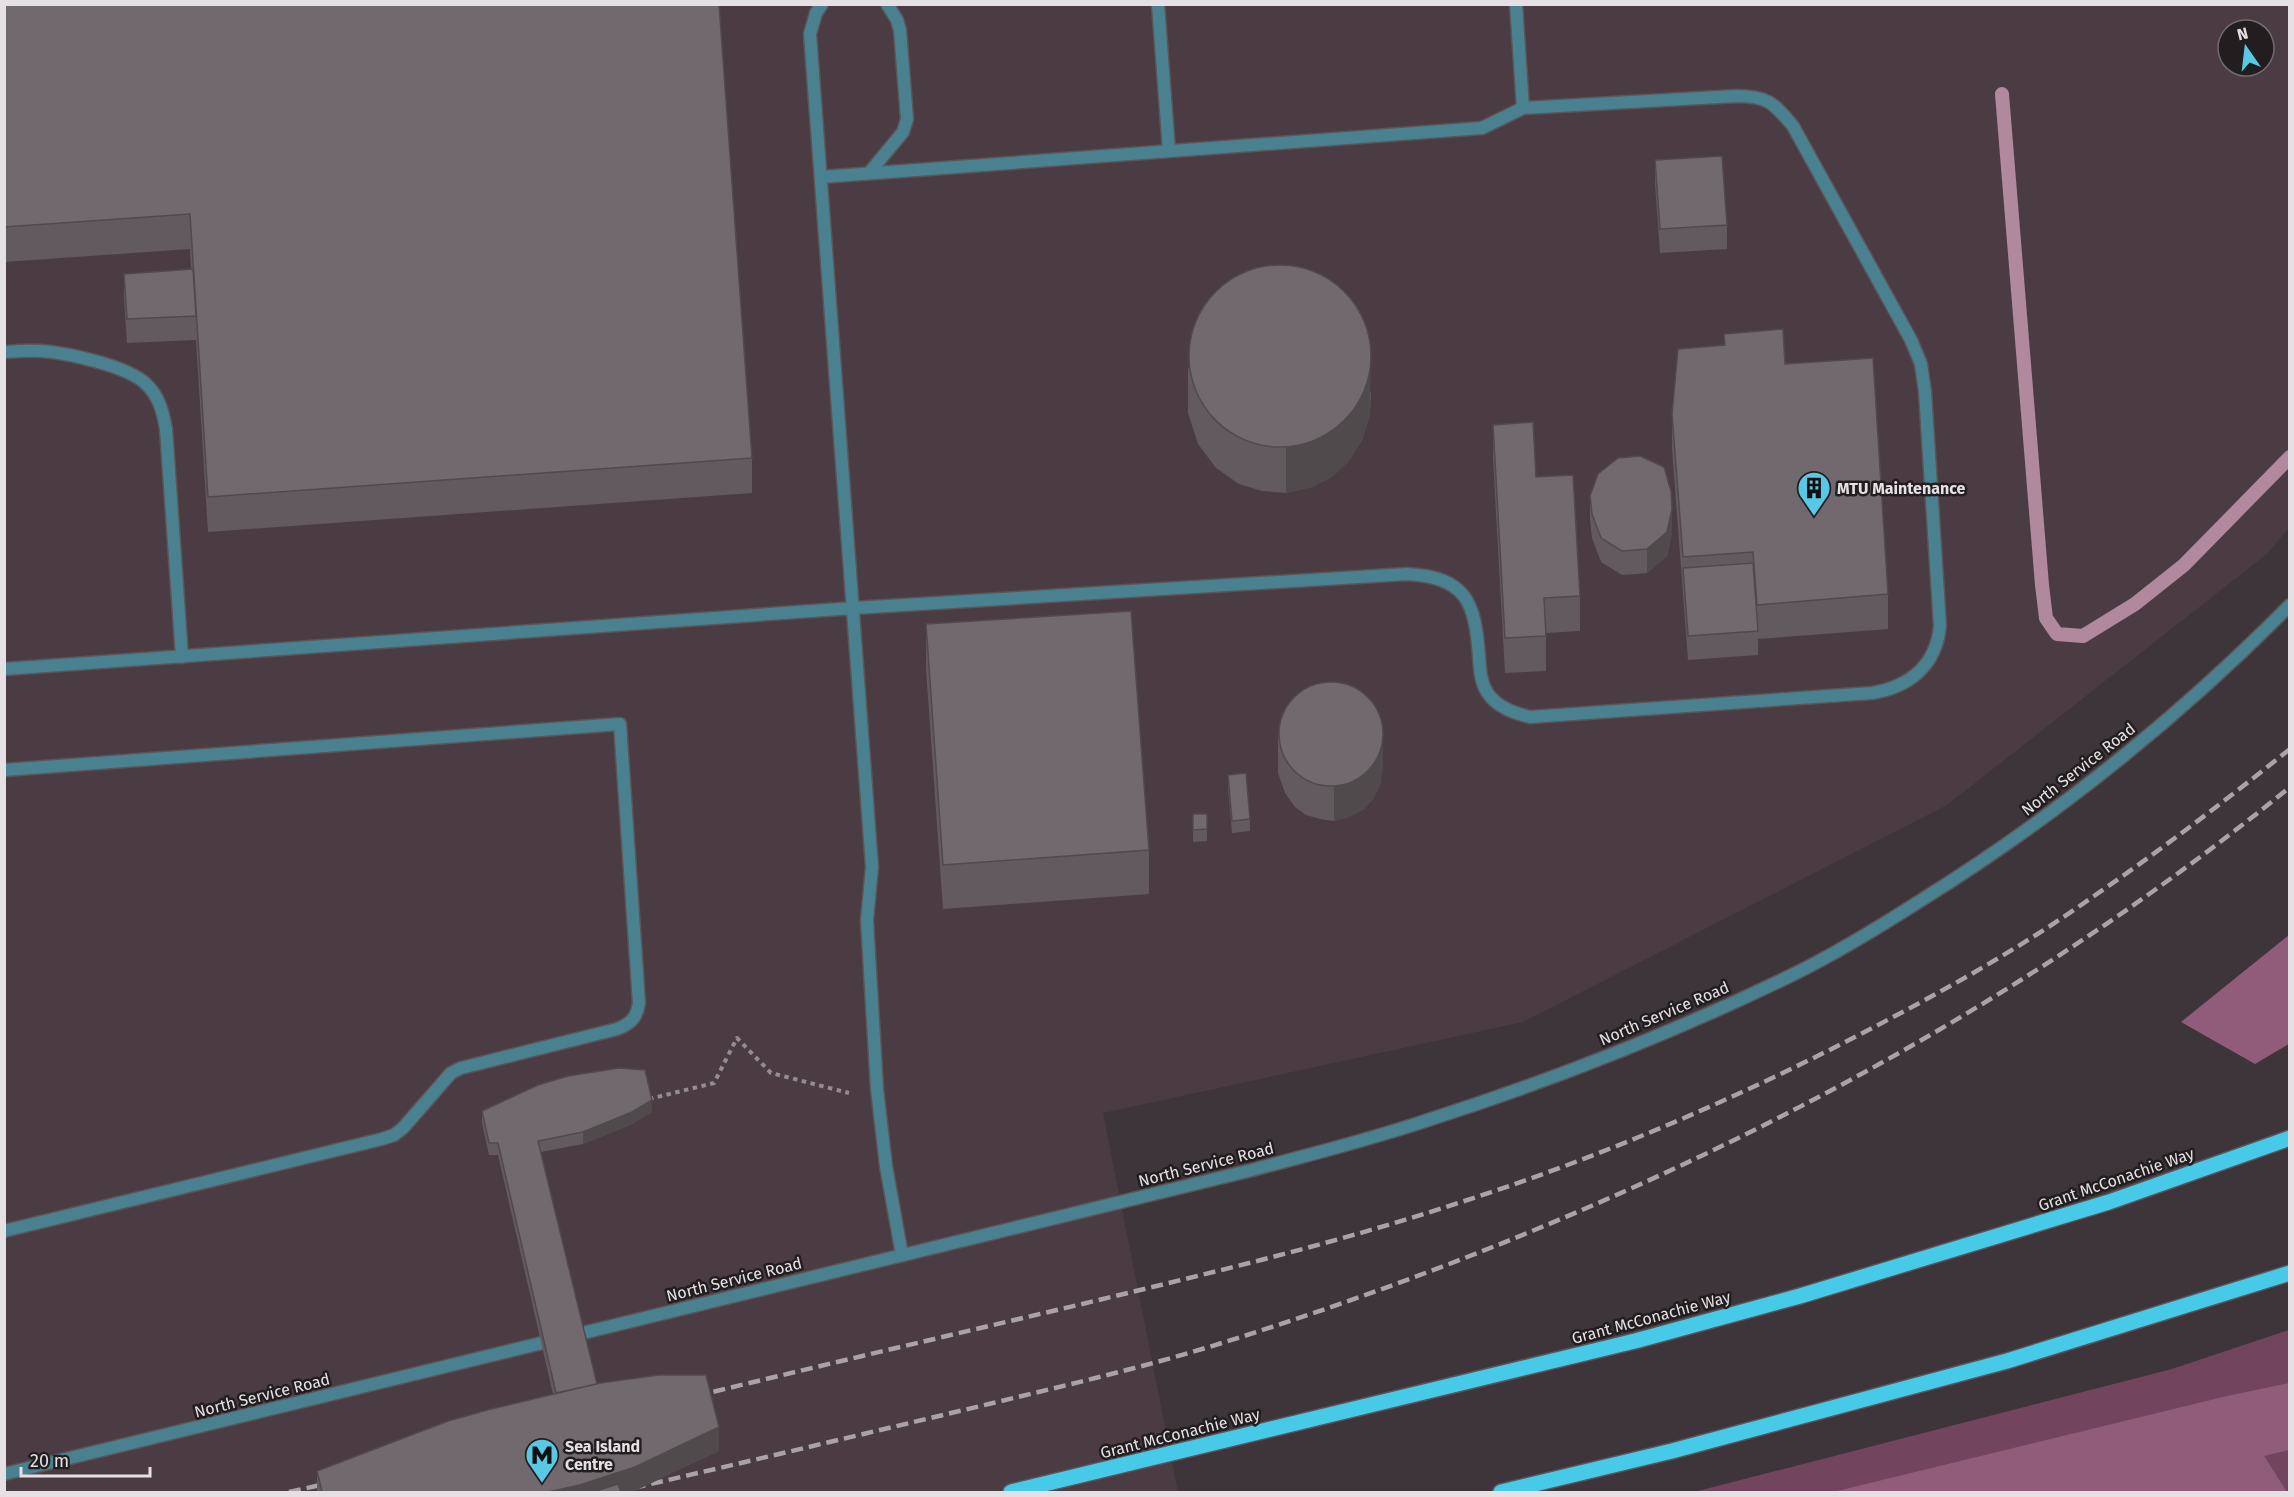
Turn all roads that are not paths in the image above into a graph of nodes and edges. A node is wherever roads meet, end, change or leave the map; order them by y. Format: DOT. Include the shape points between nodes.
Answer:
graph roads {
  1 [pos="822,4"];
  2 [pos="887,4"];
  3 [pos="1158,4"];
  4 [pos="1516,4"];
  5 [pos="1523,108"];
  6 [pos="1168,151"];
  7 [pos="869,174"];
  8 [pos="821,177"];
  9 [pos="4,352"];
  10 [pos="2289,606"];
  11 [pos="854,608"];
  12 [pos="182,657"];
  13 [pos="4,669"];
  14 [pos="4,770"];
  15 [pos="2289,1138"];
  16 [pos="4,1231"];
  17 [pos="902,1255"];
  18 [pos="2289,1273"];
  19 [pos="4,1474"];
  20 [pos="1034,1490"];
  21 [pos="1011,1492"];
  22 [pos="1501,1492"];
  1 -- 8 [label="street" via="810,34"];
  2 -- 7 [label="street" via="900,30 907,119 903,132"];
  3 -- 6 [label="street"];
  4 -- 5 [label="street"];
  5 -- 6 [label="street" via="1482,128"];
  5 -- 11 [label="street" via="1755,96 1769,100 1793,126 1921,364 1940,626 1932,656 1912,678 1895,688 1872,693 1530,717 1514,713 1487,693 1480,675 1475,620 1465,597 1437,578 1416,574"];
  6 -- 7 [label="street"];
  7 -- 8 [label="street"];
  8 -- 11 [label="street"];
  9 -- 12 [label="street" via="44,351 125,369 157,396 166,429"];
  10 -- 17 [label="street, North Service Road" via="2186,705 2111,767 1940,889 1795,974 1672,1030 1425,1122 1248,1172"];
  11 -- 12 [label="street"];
  11 -- 17 [label="street" via="872,867 867,920 876,1089"];
  12 -- 13 [label="street"];
  14 -- 16 [label="street" via="620,724 639,1003 634,1019 617,1029 451,1073 394,1135"];
  15 -- 20 [label="main road, Grant McConachie Way" via="2109,1202 1800,1296 1635,1341"];
  17 -- 19 [label="street, North Service Road"];
  18 -- 22 [label="main road" via="2007,1361 1683,1448"];
  20 -- 21 [label="main road, Grant McConachie Way"];
}
